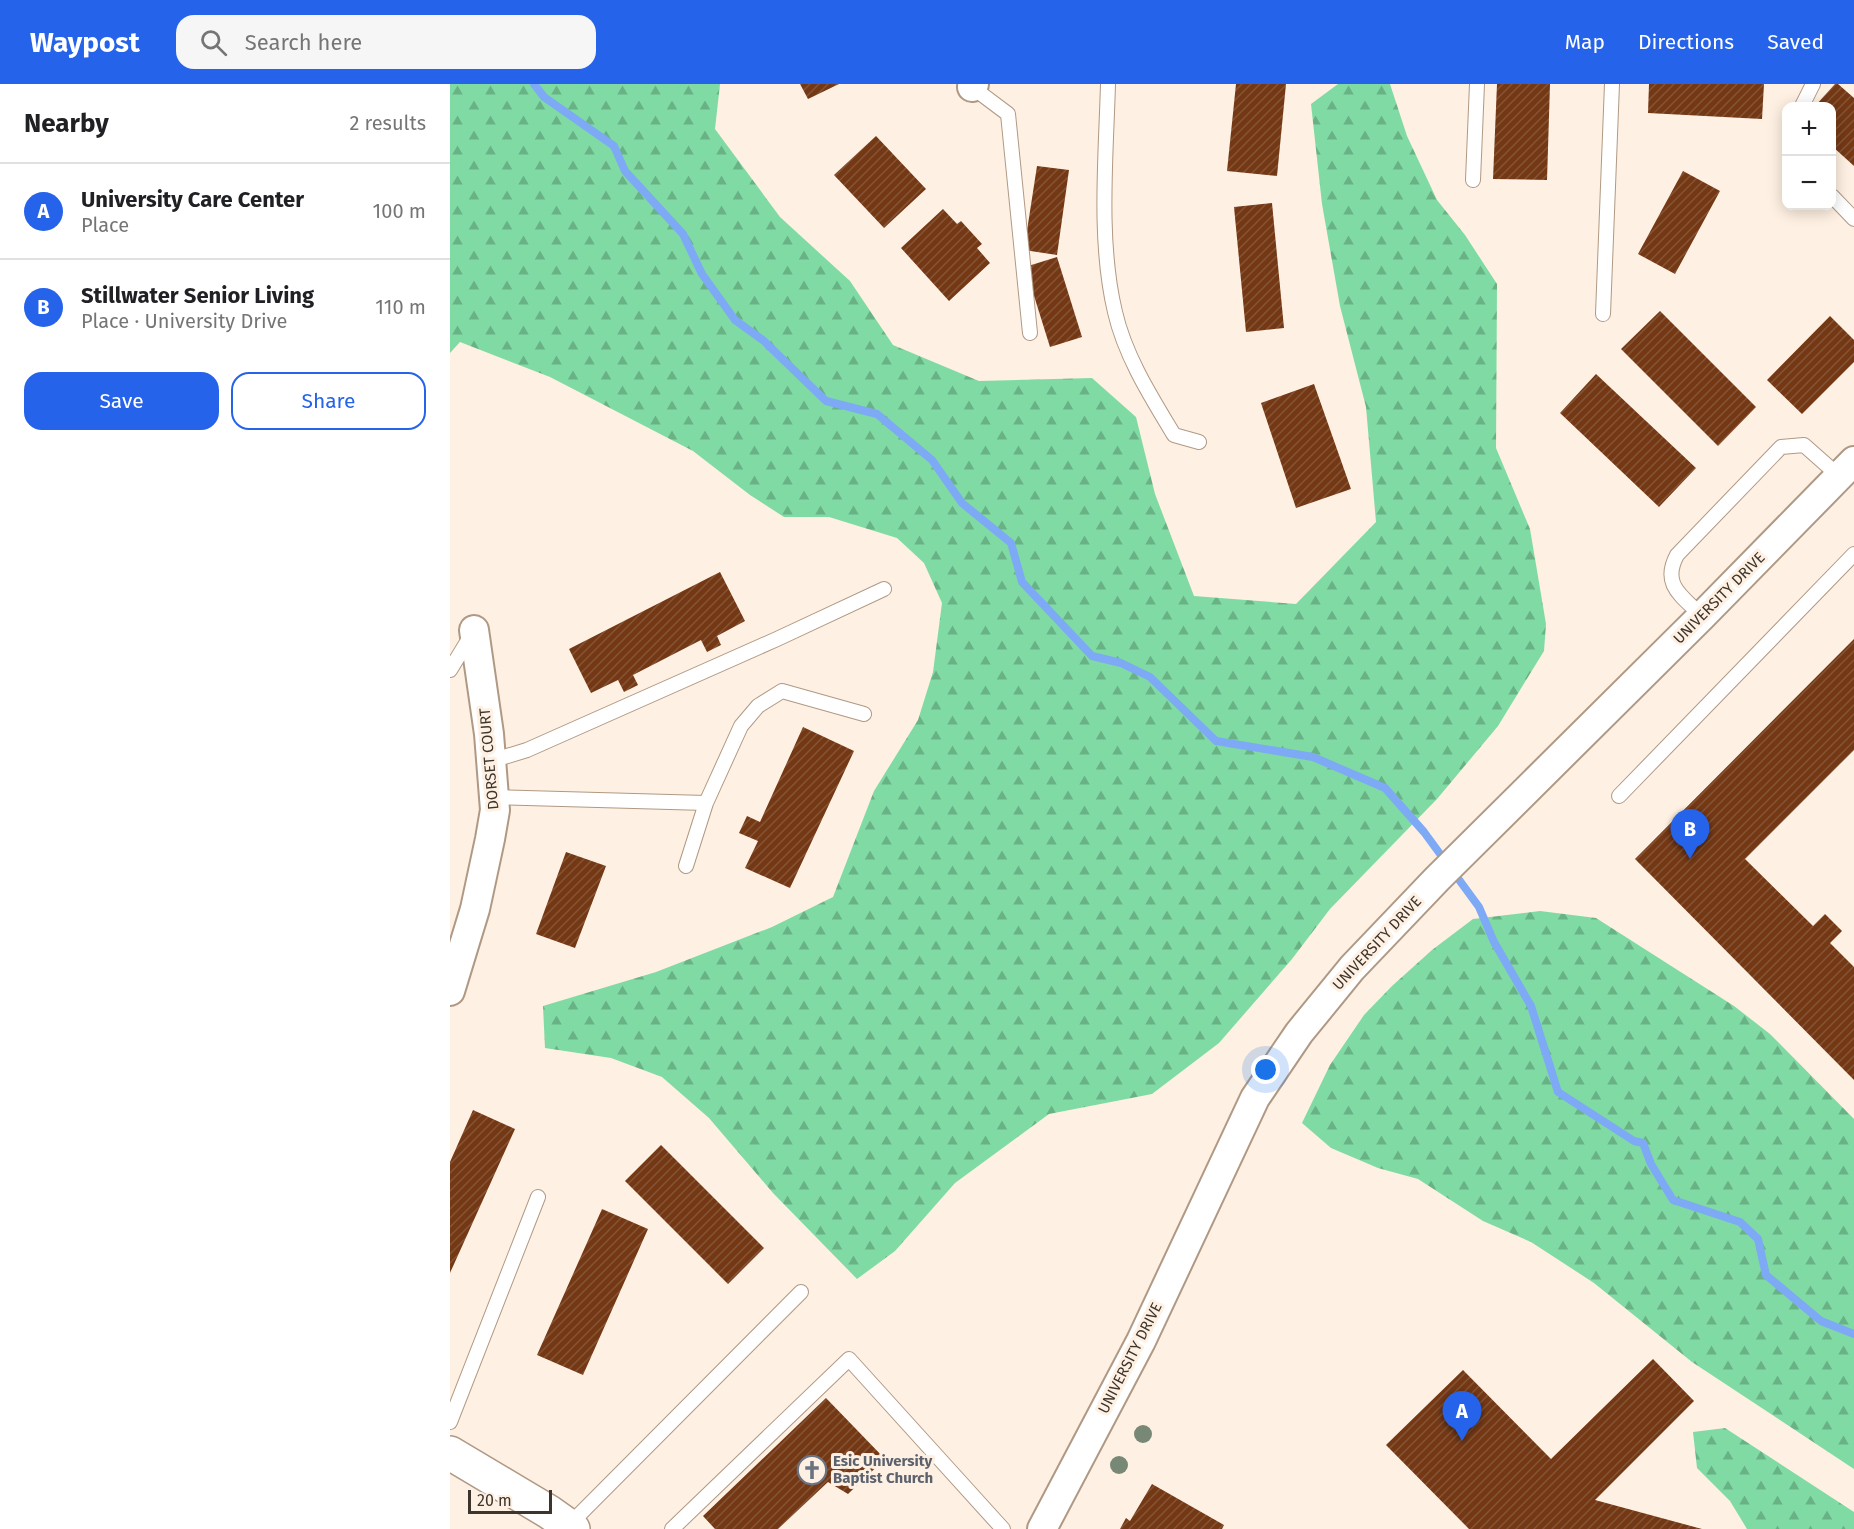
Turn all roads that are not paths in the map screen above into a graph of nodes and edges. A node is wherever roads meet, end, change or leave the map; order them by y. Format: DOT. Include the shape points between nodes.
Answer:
graph roads {
  1 [pos="1108,84"];
  2 [pos="1477,84"];
  3 [pos="1612,84"];
  4 [pos="1814,84"];
  5 [pos="973,85"];
  6 [pos="1804,102"];
  7 [pos="1473,180"];
  8 [pos="1836,200"];
  9 [pos="1854,219"];
  10 [pos="1603,314"];
  11 [pos="1030,333"];
  12 [pos="1199,442"];
  13 [pos="1847,469"];
  14 [pos="1854,554"];
  15 [pos="884,589"];
  16 [pos="1702,616"];
  17 [pos="474,630"];
  18 [pos="450,670"];
  19 [pos="864,714"];
  20 [pos="491,761"];
  21 [pos="1619,796"];
  22 [pos="493,797"];
  23 [pos="706,803"];
  24 [pos="686,866"];
  25 [pos="450,991"];
  26 [pos="538,1197"];
  27 [pos="801,1292"];
  28 [pos="450,1422"];
  29 [pos="450,1453"];
  30 [pos="557,1524"];
  31 [pos="672,1529"];
  32 [pos="1003,1529"];
  33 [pos="1042,1529"];
  1 -- 12 [label="lane" via="1107,260 1115,313 1148,392 1174,435"];
  2 -- 7 [label="lane"];
  3 -- 10 [label="lane"];
  4 -- 6 [label="lane"];
  5 -- 11 [label="lane" via="1008,114"];
  8 -- 9 [label="lane"];
  13 -- 16 [label="street, UNIVERSITY DRIVE"];
  13 -- 16 [label="lane" via="1804,445 1781,447 1671,565 1674,587"];
  14 -- 21 [label="lane"];
  15 -- 20 [label="lane" via="527,750"];
  16 -- 33 [label="street, UNIVERSITY DRIVE" via="1414,903 1352,968 1299,1033 1255,1098 1141,1341"];
  17 -- 18 [label="lane"];
  17 -- 20 [label="street, DORSET COURT"];
  19 -- 23 [label="lane" via="782,691 758,706 741,726"];
  20 -- 22 [label="street, DORSET COURT"];
  22 -- 23 [label="lane"];
  22 -- 25 [label="street, DORSET COURT" via="495,810 475,909"];
  23 -- 24 [label="lane"];
  26 -- 28 [label="lane"];
  27 -- 30 [label="lane"];
  29 -- 30 [label="street"];
  31 -- 32 [label="lane" via="849,1359"];
}
